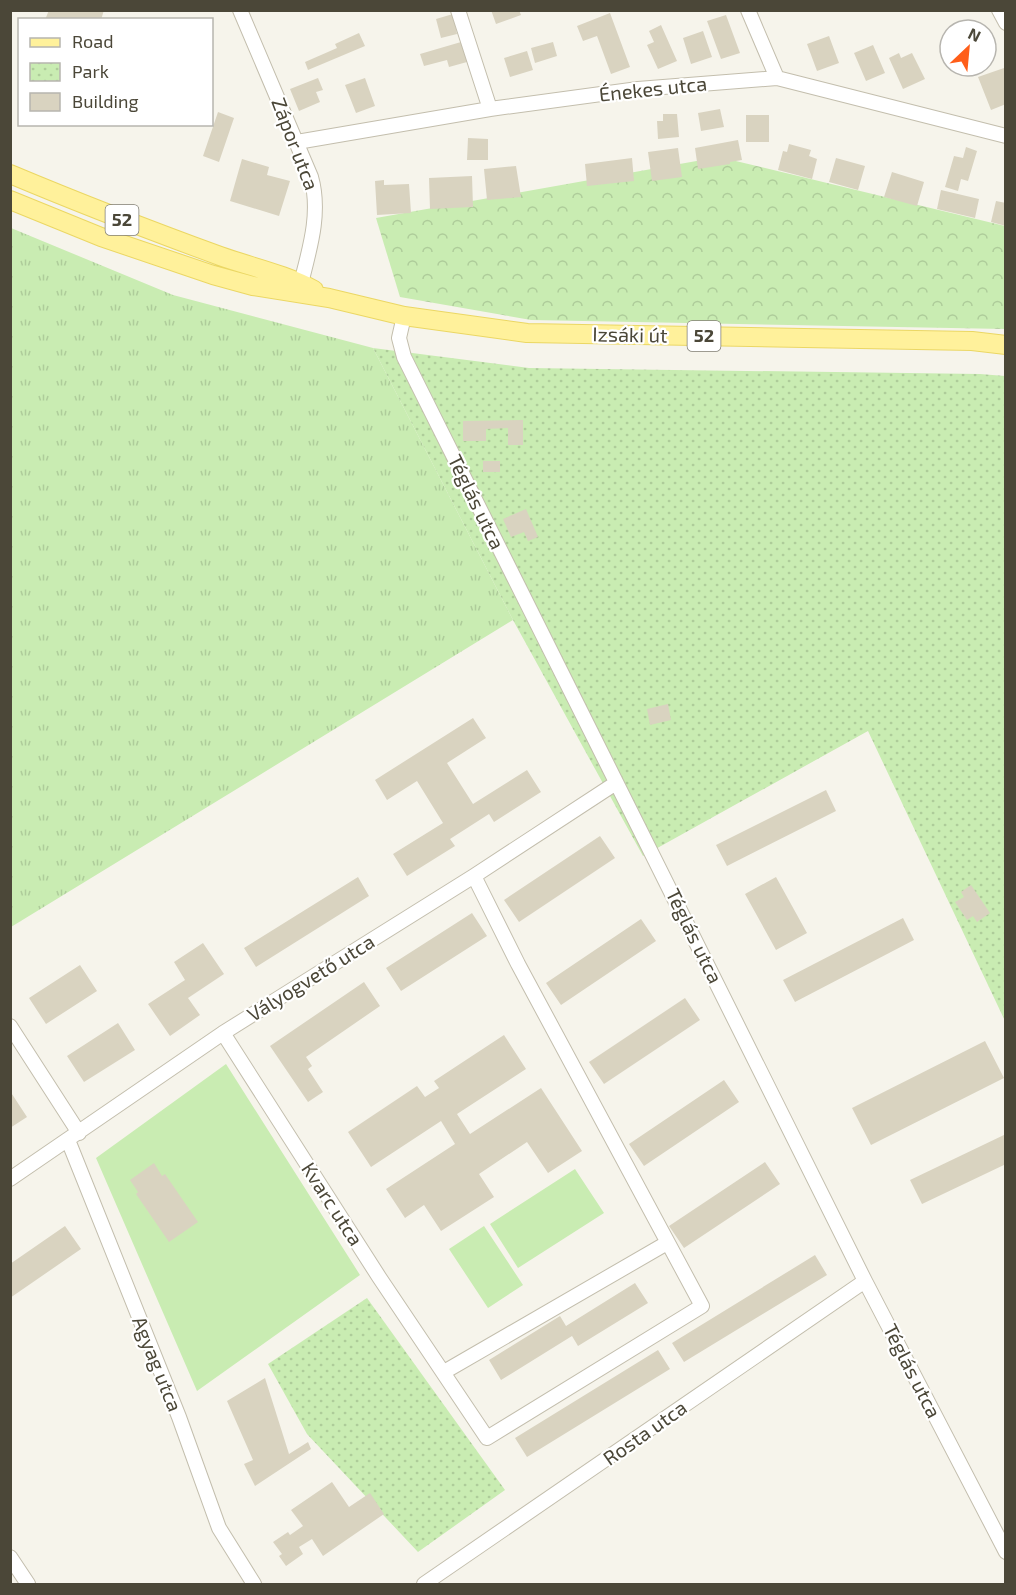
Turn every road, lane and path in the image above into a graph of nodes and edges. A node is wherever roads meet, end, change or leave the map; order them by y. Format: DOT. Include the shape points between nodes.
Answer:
graph roads {
  1 [pos="240,10"];
  2 [pos="458,10"];
  3 [pos="748,10"];
  4 [pos="999,10"];
  5 [pos="1005,23"];
  6 [pos="777,78"];
  7 [pos="490,109"];
  8 [pos="1005,136"];
  9 [pos="297,142"];
  10 [pos="10,174"];
  11 [pos="10,201"];
  12 [pos="301,283"];
  13 [pos="329,298"];
  14 [pos="404,316"];
  15 [pos="1005,345"];
  16 [pos="616,783"];
  17 [pos="474,876"];
  18 [pos="10,1026"];
  19 [pos="223,1034"];
  20 [pos="74,1137"];
  21 [pos="10,1179"];
  22 [pos="667,1243"];
  23 [pos="865,1281"];
  24 [pos="444,1372"];
  25 [pos="1005,1552"];
  26 [pos="10,1557"];
  27 [pos="28,1584"];
  28 [pos="254,1584"];
  29 [pos="424,1584"];
  1 -- 9 [label="street, Zápor utca"];
  2 -- 7 [label="street"];
  3 -- 6 [label="street"];
  4 -- 5 [label="street"];
  6 -- 7 [label="street, Énekes utca" via="638,89"];
  6 -- 8 [label="street, Énekes utca"];
  7 -- 9 [label="street, Énekes utca"];
  9 -- 12 [label="street, Zápor utca" via="316,192 314,226"];
  10 -- 12 [label="main road, Izsáki út / 52" via="134,224"];
  11 -- 13 [label="main road, Izsáki út / 52" via="213,275 253,286"];
  12 -- 13 [label="main road, Izsáki út / 52"];
  13 -- 14 [label="main road, Izsáki út / 52"];
  14 -- 15 [label="main road, Izsáki út / 52" via="527,333 972,341"];
  14 -- 16 [label="street, Téglás utca" via="399,338 404,357"];
  16 -- 17 [label="street, Vályogvető utca"];
  16 -- 23 [label="street, Téglás utca"];
  17 -- 19 [label="street, Vályogvető utca"];
  17 -- 22 [label="street"];
  18 -- 20 [label="street, Agyag utca"];
  19 -- 20 [label="street, Vályogvető utca"];
  19 -- 24 [label="street, Kvarc utca"];
  20 -- 21 [label="street, Vályogvető utca"];
  20 -- 28 [label="street, Agyag utca" via="219,1528"];
  22 -- 24 [label="street"];
  22 -- 24 [label="street, Kvarc utca" via="702,1306 488,1438"];
  23 -- 25 [label="street, Téglás utca"];
  23 -- 29 [label="street, Rosta utca"];
  26 -- 27 [label="street"];
}
